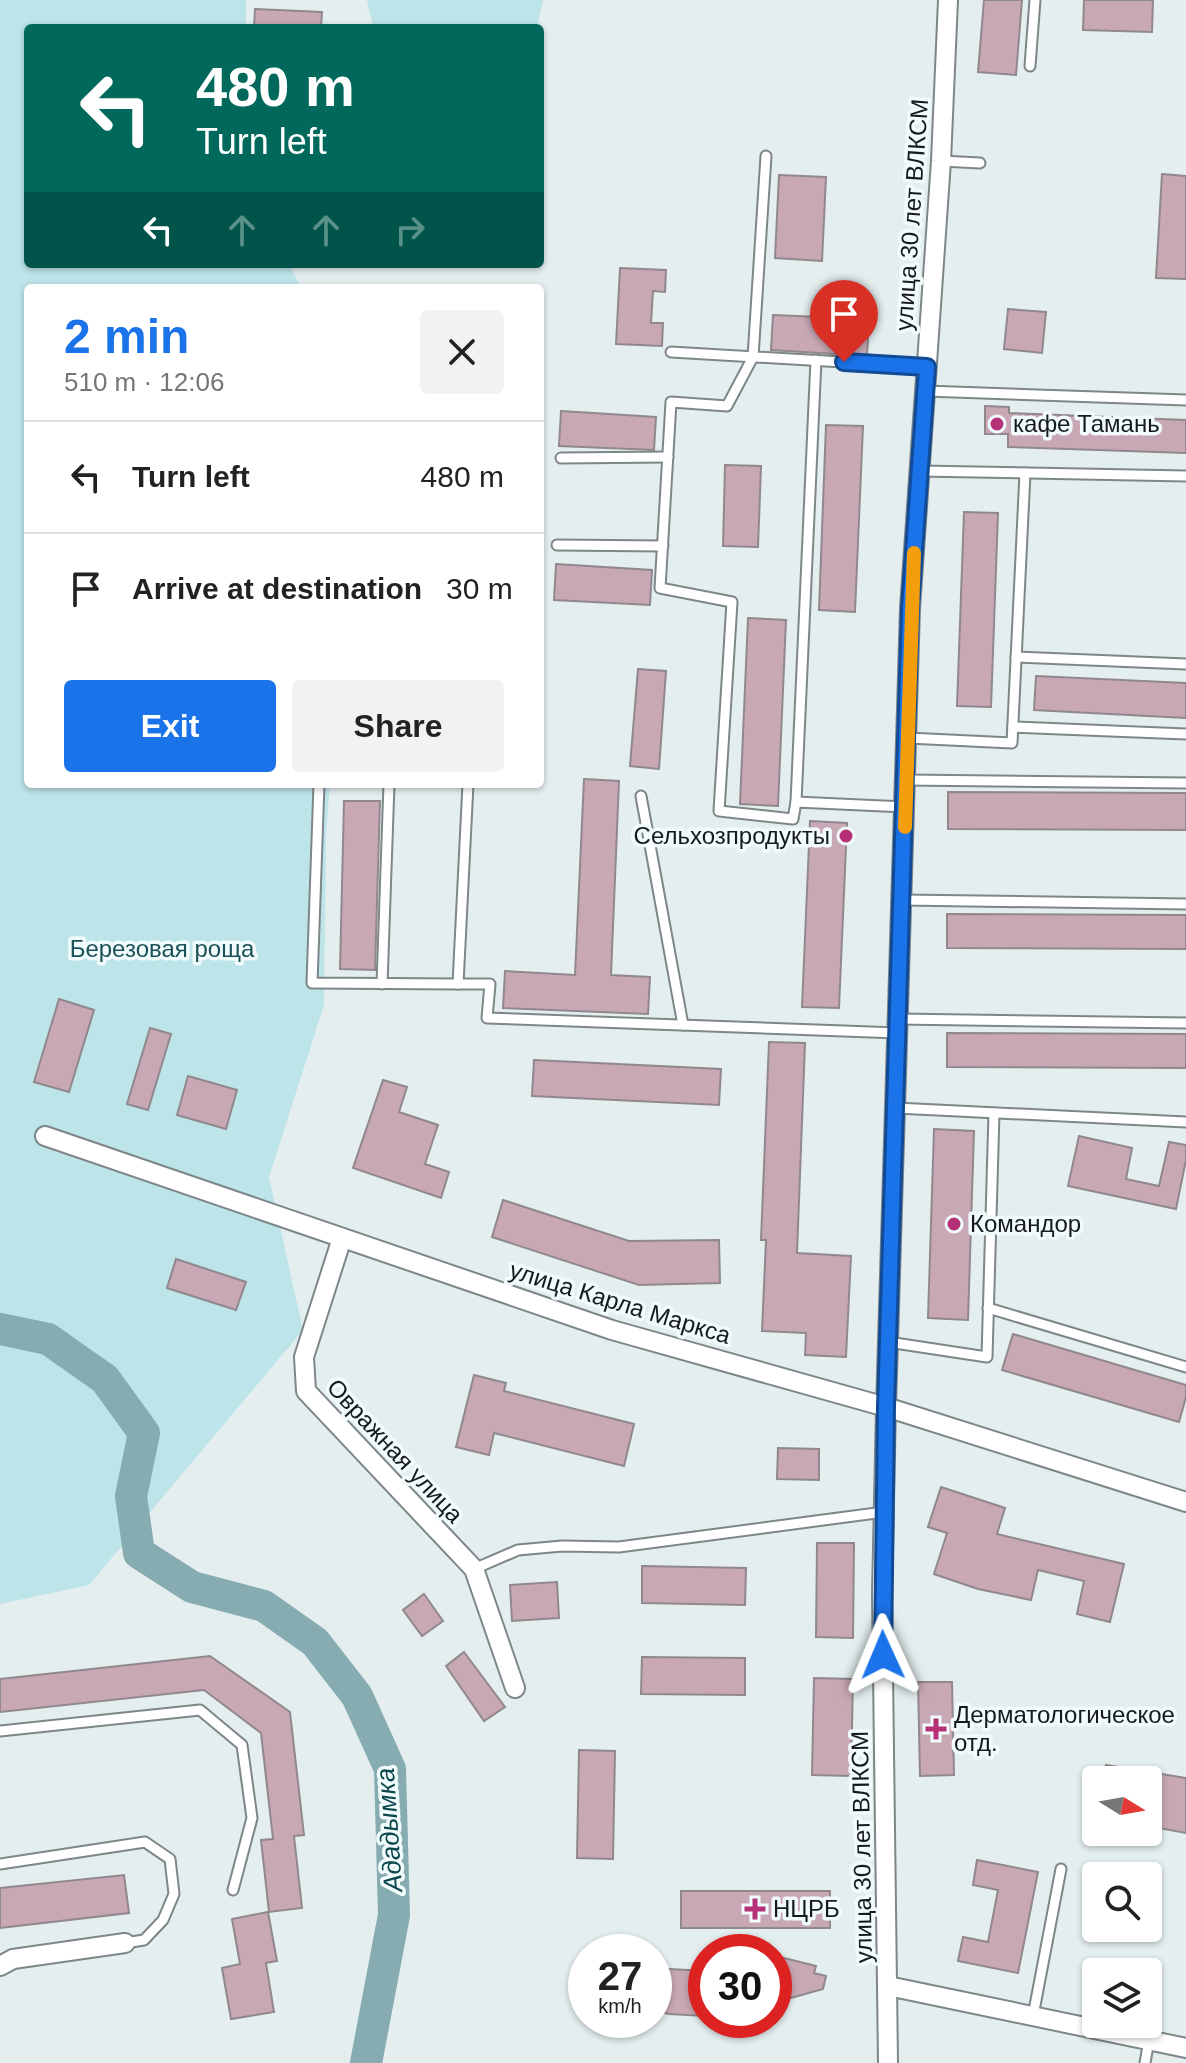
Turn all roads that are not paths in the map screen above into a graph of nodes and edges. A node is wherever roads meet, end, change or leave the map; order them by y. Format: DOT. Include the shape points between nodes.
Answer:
graph roads {
  1 [pos="948,0"];
  2 [pos="1035,0"];
  3 [pos="1030,66"];
  4 [pos="766,156"];
  5 [pos="941,161"];
  6 [pos="980,163"];
  7 [pos="671,352"];
  8 [pos="753,357"];
  9 [pos="816,360"];
  10 [pos="927,367"];
  11 [pos="925,391"];
  12 [pos="1186,400"];
  13 [pos="668,457"];
  14 [pos="561,458"];
  15 [pos="920,471"];
  16 [pos="1025,473"];
  17 [pos="1186,476"];
  18 [pos="557,545"];
  19 [pos="663,546"];
  20 [pos="1016,657"];
  21 [pos="1186,664"];
  22 [pos="1013,727"];
  23 [pos="1186,734"];
  24 [pos="908,738"];
  25 [pos="906,780"];
  26 [pos="1186,783"];
  27 [pos="319,788"];
  28 [pos="389,788"];
  29 [pos="468,788"];
  30 [pos="641,796"];
  31 [pos="796,802"];
  32 [pos="905,807"];
  33 [pos="903,900"];
  34 [pos="1186,904"];
  35 [pos="382,984"];
  36 [pos="458,984"];
  37 [pos="1186,1023"];
  38 [pos="683,1025"];
  39 [pos="898,1026"];
  40 [pos="896,1108"];
  41 [pos="994,1113"];
  42 [pos="1186,1122"];
  43 [pos="45,1136"];
  44 [pos="342,1238"];
  45 [pos="988,1308"];
  46 [pos="888,1342"];
  47 [pos="1186,1367"];
  48 [pos="886,1407"];
  49 [pos="1186,1502"];
  50 [pos="884,1512"];
  51 [pos="474,1569"];
  52 [pos="515,1688"];
  53 [pos="0,1731"];
  54 [pos="0,1864"];
  55 [pos="1061,1869"];
  56 [pos="233,1890"];
  57 [pos="125,1943"];
  58 [pos="0,1966"];
  59 [pos="888,1986"];
  60 [pos="1033,2016"];
  61 [pos="1149,2040"];
  62 [pos="1186,2048"];
  63 [pos="888,2063"];
  64 [pos="1145,2063"];
  1 -- 5 [label="street, улица 30 лет ВЛКСМ"];
  2 -- 3 [label="lane"];
  4 -- 8 [label="lane"];
  5 -- 6 [label="lane"];
  5 -- 10 [label="street, улица 30 лет ВЛКСМ"];
  7 -- 8 [label="lane"];
  8 -- 9 [label="lane"];
  8 -- 13 [label="lane" via="727,406 671,402"];
  9 -- 10 [label="lane"];
  9 -- 31 [label="lane"];
  10 -- 11 [label="street, улица 30 лет ВЛКСМ"];
  11 -- 12 [label="lane"];
  11 -- 15 [label="street, улица 30 лет ВЛКСМ"];
  13 -- 14 [label="lane"];
  13 -- 19 [label="lane"];
  15 -- 16 [label="lane"];
  15 -- 24 [label="street, улица 30 лет ВЛКСМ"];
  16 -- 17 [label="lane"];
  16 -- 20 [label="lane"];
  18 -- 19 [label="lane"];
  19 -- 31 [label="lane" via="660,588 732,602 719,811 793,819"];
  20 -- 21 [label="lane"];
  20 -- 22 [label="lane"];
  22 -- 23 [label="lane"];
  22 -- 24 [label="lane" via="1012,743"];
  24 -- 25 [label="street, улица 30 лет ВЛКСМ"];
  25 -- 26 [label="lane"];
  25 -- 32 [label="street, улица 30 лет ВЛКСМ"];
  27 -- 35 [label="lane" via="312,983"];
  28 -- 35 [label="lane"];
  29 -- 36 [label="lane"];
  30 -- 38 [label="lane"];
  31 -- 32 [label="lane"];
  32 -- 33 [label="street, улица 30 лет ВЛКСМ"];
  33 -- 34 [label="lane"];
  33 -- 39 [label="street, улица 30 лет ВЛКСМ"];
  35 -- 36 [label="lane"];
  36 -- 38 [label="lane" via="490,984 487,1018"];
  37 -- 39 [label="lane"];
  38 -- 39 [label="lane"];
  39 -- 40 [label="street, улица 30 лет ВЛКСМ"];
  40 -- 41 [label="lane"];
  40 -- 46 [label="street, улица 30 лет ВЛКСМ"];
  41 -- 42 [label="lane"];
  41 -- 45 [label="lane"];
  43 -- 44 [label="street, улица Карла Маркса"];
  44 -- 48 [label="street, улица Карла Маркса" via="612,1330"];
  44 -- 51 [label="street, Овражная улица" via="304,1357 306,1391"];
  45 -- 46 [label="lane" via="987,1357"];
  45 -- 47 [label="lane"];
  46 -- 48 [label="street, улица 30 лет ВЛКСМ"];
  48 -- 49 [label="street, улица Карла Маркса"];
  48 -- 50 [label="street, улица 30 лет ВЛКСМ"];
  50 -- 51 [label="lane" via="619,1547 518,1550"];
  50 -- 59 [label="street, улица 30 лет ВЛКСМ"];
  51 -- 52 [label="street, Овражная улица"];
  53 -- 56 [label="lane" via="200,1710 242,1745 252,1818"];
  54 -- 57 [label="lane" via="145,1842 170,1859 174,1894 163,1920 144,1940"];
  55 -- 60 [label="lane"];
  57 -- 58 [label="street" via="13,1959"];
  59 -- 60 [label="street"];
  59 -- 63 [label="street, улица 30 лет ВЛКСМ"];
  60 -- 61 [label="street"];
  61 -- 62 [label="street"];
  61 -- 64 [label="lane"];
}
